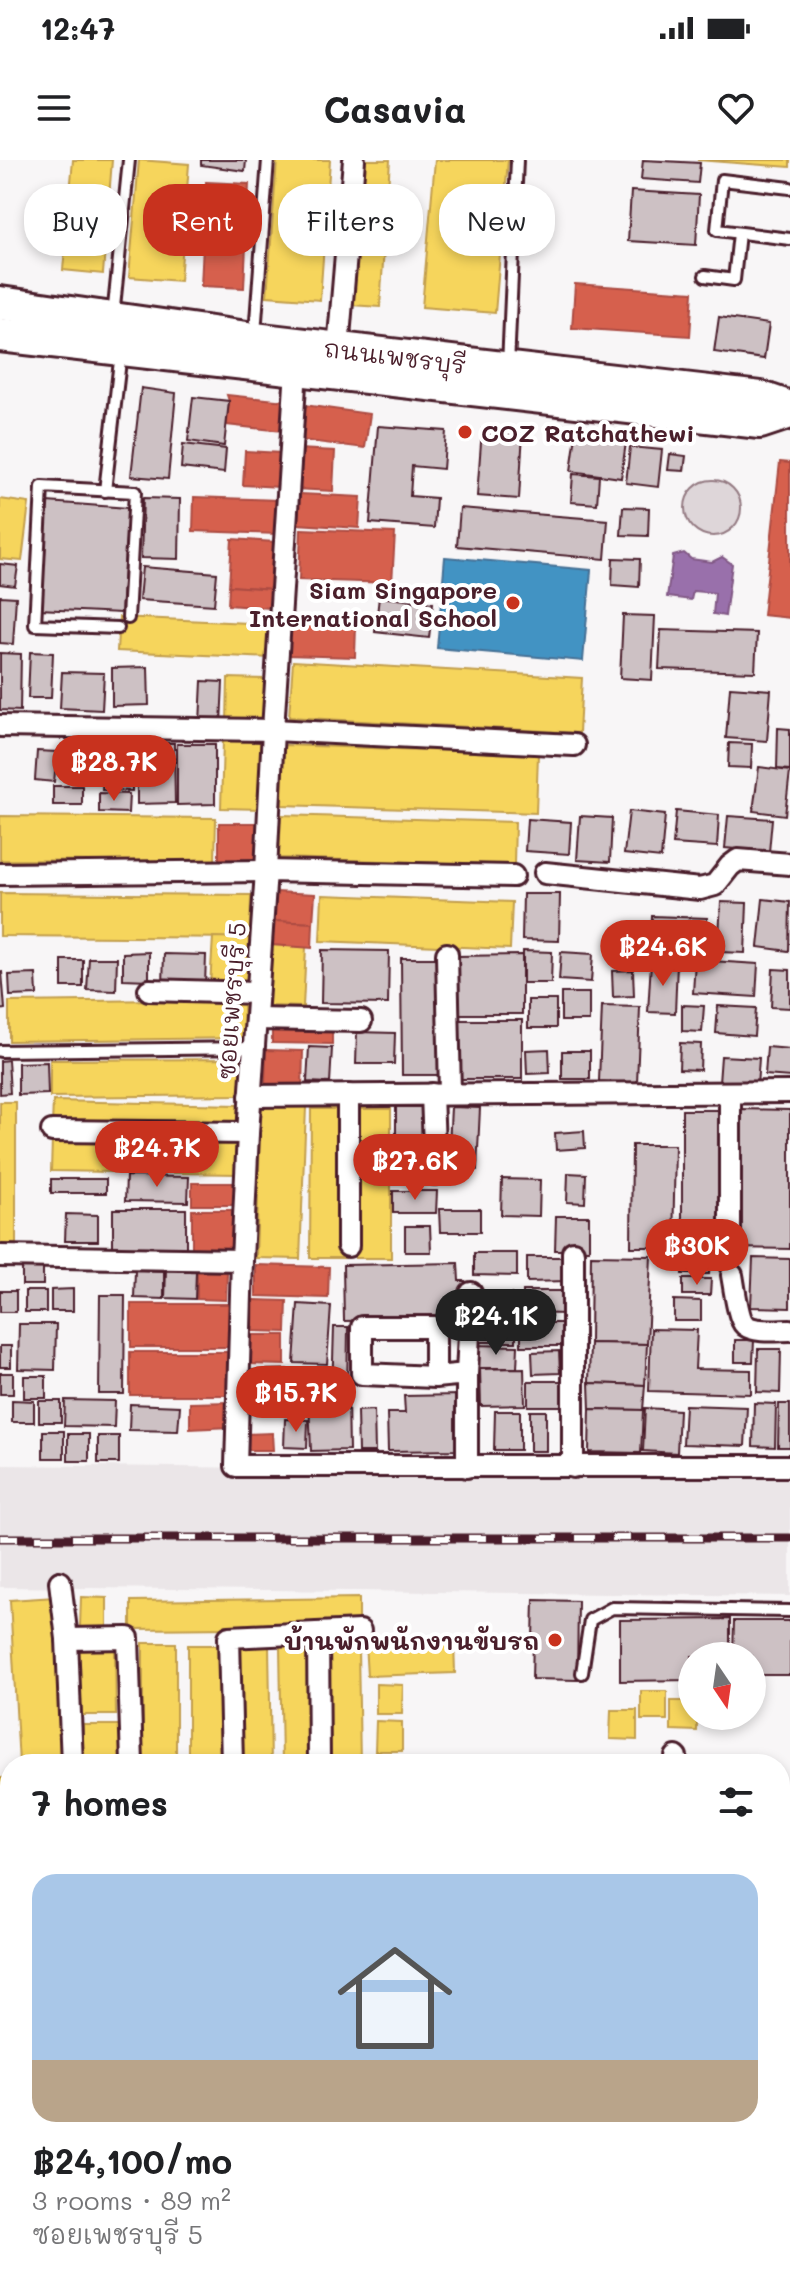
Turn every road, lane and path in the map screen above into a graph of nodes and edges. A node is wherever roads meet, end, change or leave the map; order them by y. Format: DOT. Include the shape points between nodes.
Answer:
graph roads {
  1 [pos="129,160"];
  2 [pos="268,160"];
  3 [pos="354,160"];
  4 [pos="517,160"];
  5 [pos="790,188"];
  6 [pos="739,233"];
  7 [pos="790,239"];
  8 [pos="705,276"];
  9 [pos="0,303"];
  10 [pos="113,319"];
  11 [pos="0,335"];
  12 [pos="254,339"];
  13 [pos="338,349"];
  14 [pos="121,350"];
  15 [pos="296,369"];
  16 [pos="508,369"];
  17 [pos="790,410"];
  18 [pos="105,491"];
  19 [pos="128,618"];
  20 [pos="118,628"];
  21 [pos="0,726"];
  22 [pos="273,730"];
  23 [pos="574,745"];
  24 [pos="790,864"];
  25 [pos="266,871"];
  26 [pos="545,873"];
  27 [pos="0,874"];
  28 [pos="513,876"];
  29 [pos="447,954"];
  30 [pos="149,990"];
  31 [pos="257,993"];
  32 [pos="256,1019"];
  33 [pos="361,1021"];
  34 [pos="254,1048"];
  35 [pos="0,1051"];
  36 [pos="790,1092"];
  37 [pos="730,1093"];
  38 [pos="441,1094"];
  39 [pos="348,1095"];
  40 [pos="250,1096"];
  41 [pos="52,1131"];
  42 [pos="248,1133"];
  43 [pos="435,1174"];
  44 [pos="730,1235"];
  45 [pos="348,1246"];
  46 [pos="573,1252"];
  47 [pos="0,1256"];
  48 [pos="242,1260"];
  49 [pos="732,1275"];
  50 [pos="471,1293"];
  51 [pos="790,1330"];
  52 [pos="467,1374"];
  53 [pos="435,1377"];
  54 [pos="790,1466"];
  55 [pos="467,1467"];
  56 [pos="573,1467"];
  57 [pos="60,1582"];
  58 [pos="790,1611"];
  59 [pos="360,1631"];
  60 [pos="318,1633"];
  61 [pos="67,1639"];
  62 [pos="582,1673"];
  63 [pos="72,1754"];
  64 [pos="132,1754"];
  65 [pos="232,1754"];
  66 [pos="319,1754"];
  1 -- 10 [label="lane"];
  2 -- 12 [label="lane"];
  3 -- 13 [label="street"];
  4 -- 16 [label="lane"];
  5 -- 6 [label="lane" via="722,180 717,230"];
  6 -- 7 [label="lane"];
  6 -- 8 [label="lane" via="734,280"];
  9 -- 10 [label="main road, ถนนเพชรบุรี"];
  10 -- 12 [label="main road, ถนนเพชรบุรี"];
  11 -- 14 [label="main road, ถนนเพชรบุรี"];
  12 -- 13 [label="main road, ถนนเพชรบุรี"];
  13 -- 16 [label="main road, ถนนเพชรบุรี"];
  14 -- 15 [label="main road, ถนนเพชรบุรี"];
  14 -- 18 [label="lane"];
  15 -- 17 [label="main road, ถนนเพชรบุรี" via="760,422"];
  15 -- 22 [label="street, ซอยเพชรบุรี 5"];
  16 -- 17 [label="main road, ถนนเพชรบุรี" via="761,398"];
  18 -- 19 [label="lane" via="135,492"];
  18 -- 20 [label="lane" via="42,487 35,625"];
  21 -- 22 [label="street"];
  22 -- 23 [label="street"];
  22 -- 25 [label="street, ซอยเพชรบุรี 5"];
  24 -- 26 [label="street" via="738,860 715,885 700,889"];
  25 -- 27 [label="street"];
  25 -- 28 [label="street"];
  25 -- 31 [label="street, ซอยเพชรบุรี 5"];
  29 -- 38 [label="street"];
  30 -- 31 [label="street"];
  31 -- 32 [label="street, ซอยเพชรบุรี 5"];
  32 -- 33 [label="street"];
  32 -- 34 [label="street, ซอยเพชรบุรี 5"];
  34 -- 35 [label="lane"];
  34 -- 40 [label="street, ซอยเพชรบุรี 5"];
  36 -- 37 [label="street"];
  37 -- 38 [label="street"];
  37 -- 44 [label="street"];
  38 -- 39 [label="street"];
  38 -- 43 [label="street"];
  39 -- 40 [label="street"];
  39 -- 45 [label="street"];
  40 -- 42 [label="street, ซอยเพชรบุรี 5"];
  41 -- 42 [label="street"];
  42 -- 48 [label="street, ซอยเพชรบุรี 5"];
  46 -- 56 [label="street"];
  47 -- 48 [label="street"];
  48 -- 55 [label="street, ซอยเพชรบุรี 5" via="236,1466"];
  49 -- 51 [label="street" via="745,1325"];
  50 -- 52 [label="street"];
  52 -- 53 [label="street"];
  52 -- 55 [label="street"];
  54 -- 56 [label="street, ซอยเพชรบุรี 5"];
  55 -- 56 [label="street, ซอยเพชรบุรี 5"];
  57 -- 61 [label="street"];
  58 -- 62 [label="lane" via="612,1608 590,1620"];
  59 -- 60 [label="street"];
  60 -- 65 [label="street" via="229,1637"];
  60 -- 66 [label="street"];
  61 -- 63 [label="street"];
  61 -- 64 [label="street" via="128,1638"];
}
